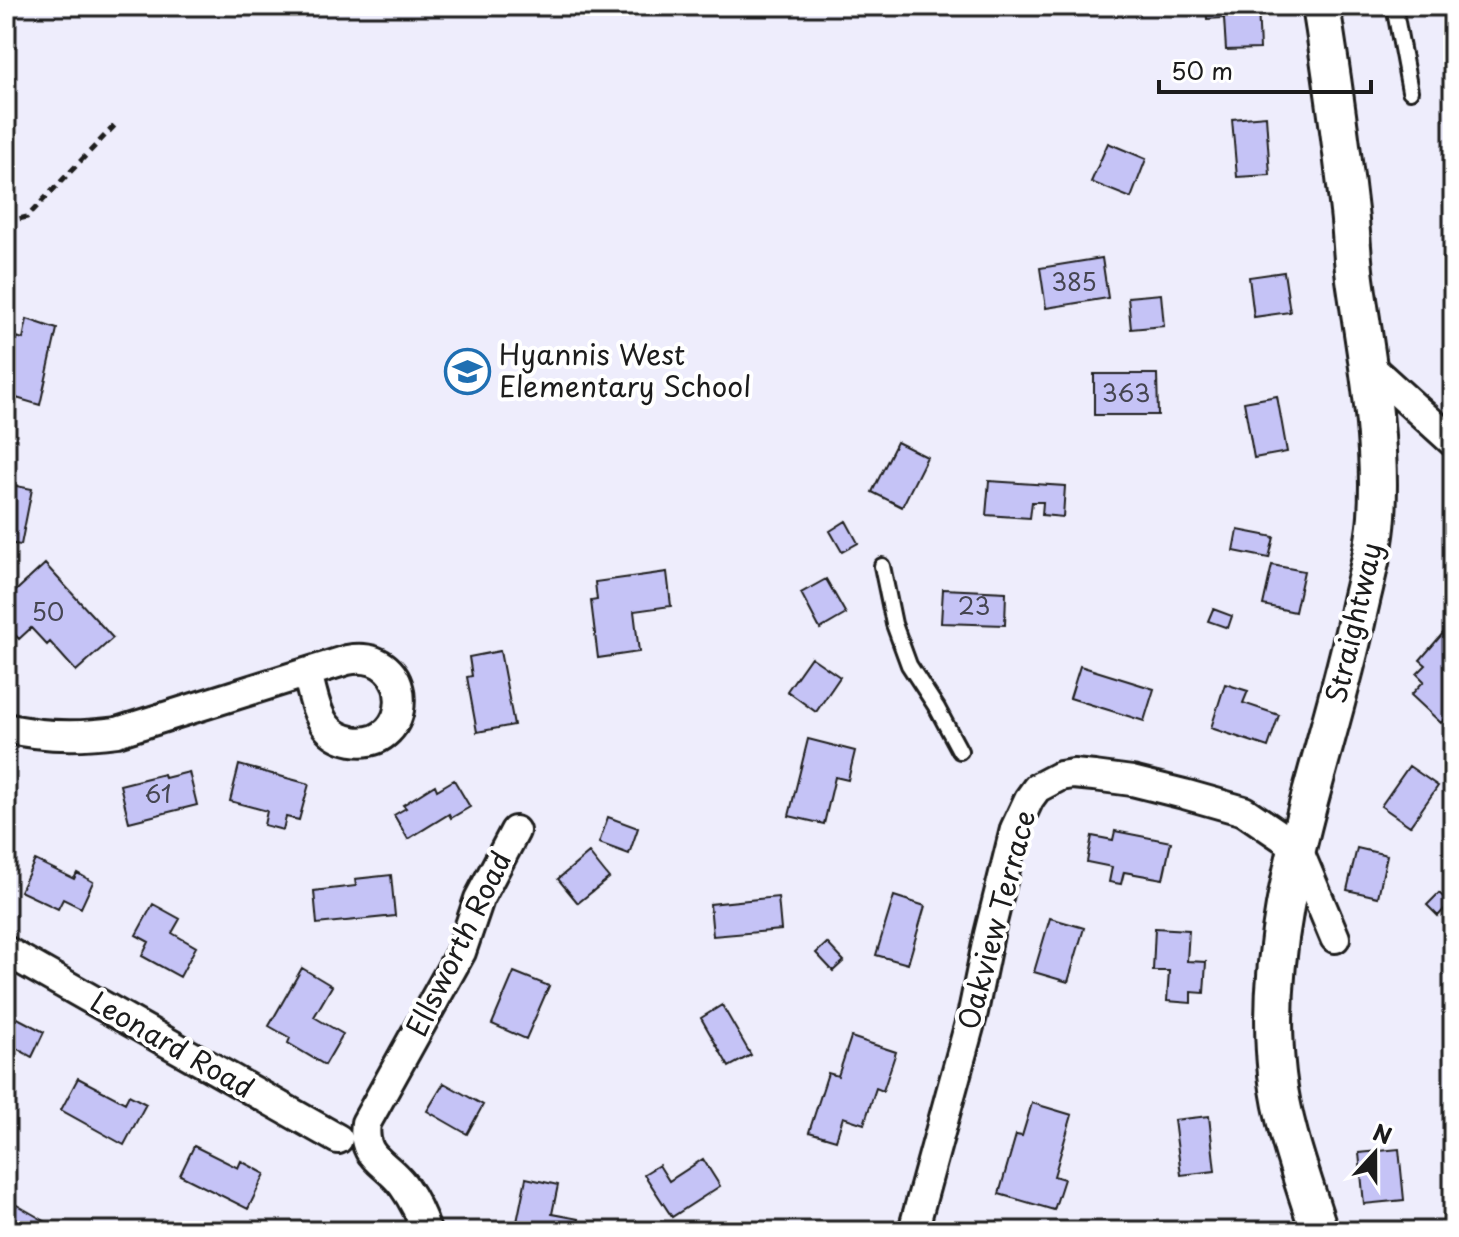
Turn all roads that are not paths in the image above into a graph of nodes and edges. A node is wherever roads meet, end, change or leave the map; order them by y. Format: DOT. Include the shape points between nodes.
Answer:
graph roads {
  1 [pos="1321,6"];
  2 [pos="1394,6"];
  3 [pos="1410,91"];
  4 [pos="1367,364"];
  5 [pos="1453,442"];
  6 [pos="882,566"];
  7 [pos="307,673"];
  8 [pos="6,728"];
  9 [pos="960,751"];
  10 [pos="515,831"];
  11 [pos="1297,847"];
  12 [pos="1335,938"];
  13 [pos="6,951"];
  14 [pos="352,1141"];
  15 [pos="426,1231"];
  16 [pos="913,1231"];
  17 [pos="1319,1231"];
  1 -- 4 [label="street, Straightway"];
  2 -- 3 [label="lane"];
  4 -- 5 [label="street"];
  4 -- 11 [label="street, Straightway" via="1378,466 1373,546"];
  6 -- 9 [label="lane" via="909,665"];
  7 -- 8 [label="street" via="117,732 58,736"];
  10 -- 14 [label="street, Ellsworth Road" via="483,889 452,969"];
  11 -- 12 [label="street"];
  11 -- 16 [label="street, Oakview Terrace" via="1244,811 1132,781 1073,774 1037,788 1015,829 973,1012"];
  11 -- 17 [label="street, Straightway" via="1278,955 1277,1075 1296,1163"];
  13 -- 14 [label="street, Leonard Road"];
  14 -- 15 [label="street" via="403,1186"];
}
